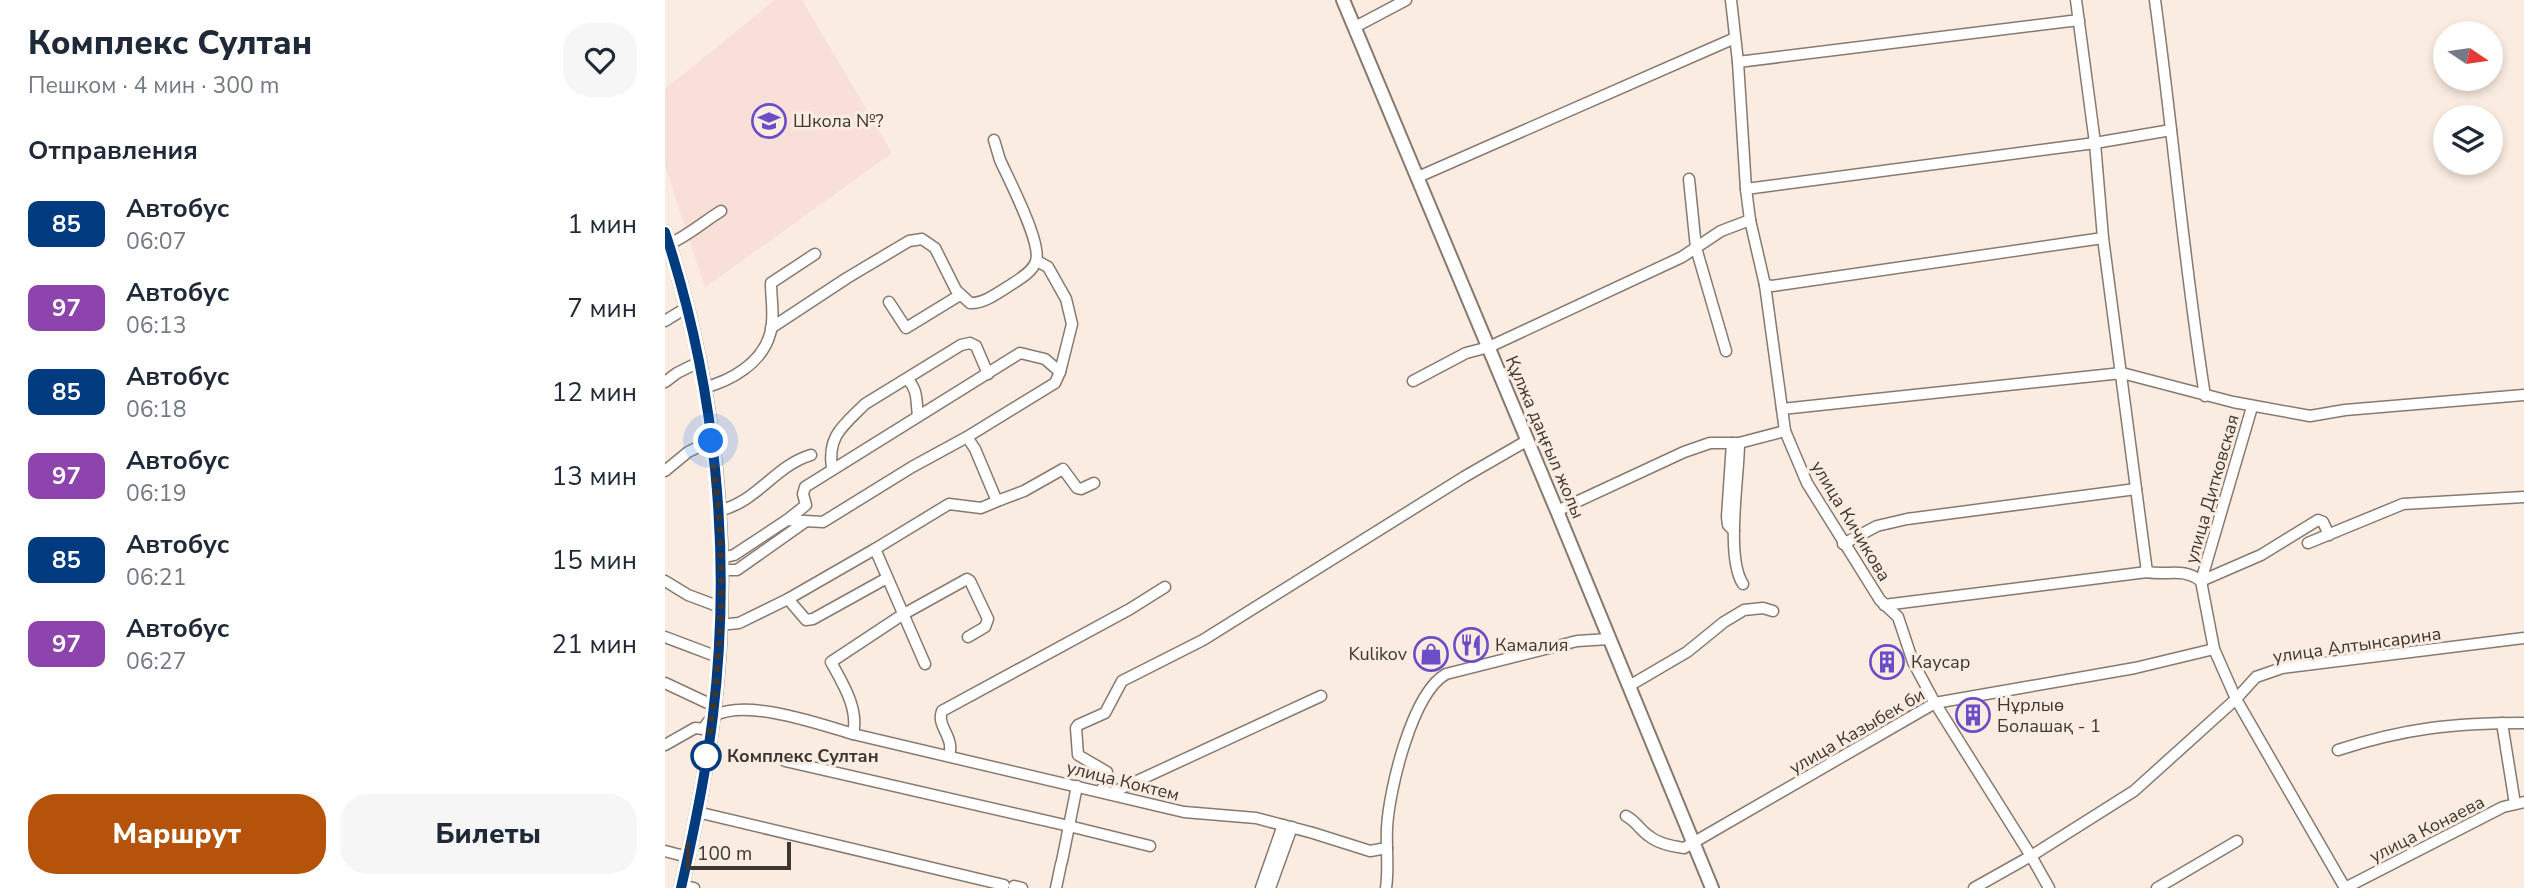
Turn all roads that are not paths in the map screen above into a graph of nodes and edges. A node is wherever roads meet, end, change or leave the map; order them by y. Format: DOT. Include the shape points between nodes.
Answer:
graph roads {
  1 [pos="1343,0"];
  2 [pos="1406,0"];
  3 [pos="1731,0"];
  4 [pos="2076,0"];
  5 [pos="2154,0"];
  6 [pos="2079,20"];
  7 [pos="1355,27"];
  8 [pos="1735,38"];
  9 [pos="1738,62"];
  10 [pos="2171,130"];
  11 [pos="994,140"];
  12 [pos="2095,143"];
  13 [pos="1418,177"];
  14 [pos="1689,179"];
  15 [pos="1746,189"];
  16 [pos="721,211"];
  17 [pos="1750,220"];
  18 [pos="667,238"];
  19 [pos="2103,238"];
  20 [pos="1696,248"];
  21 [pos="815,254"];
  22 [pos="1037,261"];
  23 [pos="1765,285"];
  24 [pos="960,295"];
  25 [pos="889,302"];
  26 [pos="686,309"];
  27 [pos="665,321"];
  28 [pos="771,328"];
  29 [pos="1489,348"];
  30 [pos="1726,351"];
  31 [pos="699,362"];
  32 [pos="1060,372"];
  33 [pos="2122,373"];
  34 [pos="988,374"];
  35 [pos="908,380"];
  36 [pos="1413,381"];
  37 [pos="665,382"];
  38 [pos="703,388"];
  39 [pos="2524,395"];
  40 [pos="2205,396"];
  41 [pos="2252,407"];
  42 [pos="1782,409"];
  43 [pos="918,416"];
  44 [pos="1785,431"];
  45 [pos="967,438"];
  46 [pos="1528,440"];
  47 [pos="711,441"];
  48 [pos="1735,443"];
  49 [pos="811,455"];
  50 [pos="832,468"];
  51 [pos="665,471"];
  52 [pos="1094,483"];
  53 [pos="2136,489"];
  54 [pos="2524,497"];
  55 [pos="1000,500"];
  56 [pos="718,511"];
  57 [pos="1557,511"];
  58 [pos="787,520"];
  59 [pos="805,522"];
  60 [pos="2329,535"];
  61 [pos="1843,544"];
  62 [pos="2308,544"];
  63 [pos="875,549"];
  64 [pos="721,564"];
  65 [pos="2147,572"];
  66 [pos="887,578"];
  67 [pos="665,581"];
  68 [pos="2201,581"];
  69 [pos="1743,584"];
  70 [pos="1165,587"];
  71 [pos="787,599"];
  72 [pos="1884,604"];
  73 [pos="720,607"];
  74 [pos="1773,611"];
  75 [pos="902,615"];
  76 [pos="719,625"];
  77 [pos="665,636"];
  78 [pos="968,637"];
  79 [pos="2524,638"];
  80 [pos="1609,639"];
  81 [pos="2214,649"];
  82 [pos="718,657"];
  83 [pos="925,664"];
  84 [pos="665,683"];
  85 [pos="1629,686"];
  86 [pos="1321,696"];
  87 [pos="2236,699"];
  88 [pos="1934,704"];
  89 [pos="713,711"];
  90 [pos="2502,723"];
  91 [pos="2524,723"];
  92 [pos="853,734"];
  93 [pos="665,745"];
  94 [pos="2338,750"];
  95 [pos="949,756"];
  96 [pos="785,761"];
  97 [pos="1077,786"];
  98 [pos="1105,793"];
  99 [pos="2522,803"];
  100 [pos="697,812"];
  101 [pos="1626,816"];
  102 [pos="1069,826"];
  103 [pos="1287,826"];
  104 [pos="2237,841"];
  105 [pos="1693,844"];
  106 [pos="1150,846"];
  107 [pos="1387,848"];
  108 [pos="665,851"];
  109 [pos="2031,856"];
  110 [pos="688,857"];
  111 [pos="1013,886"];
  112 [pos="685,887"];
  113 [pos="1056,888"];
  114 [pos="1261,888"];
  115 [pos="1269,888"];
  116 [pos="1386,888"];
  117 [pos="1712,888"];
  118 [pos="1974,888"];
  119 [pos="2049,888"];
  120 [pos="2157,888"];
  121 [pos="2345,888"];
  1 -- 7 [label="main road, Құлжа даңғыл жолы"];
  2 -- 7 [label="street"];
  3 -- 8 [label="street, улица Кичикова"];
  4 -- 6 [label="street"];
  5 -- 10 [label="street"];
  6 -- 9 [label="street"];
  6 -- 12 [label="street"];
  7 -- 13 [label="main road, Құлжа даңғыл жолы"];
  8 -- 9 [label="street, улица Кичикова"];
  8 -- 13 [label="street"];
  9 -- 15 [label="street, улица Кичикова"];
  10 -- 12 [label="street"];
  10 -- 40 [label="street"];
  11 -- 22 [label="street" via="1032,233"];
  12 -- 15 [label="street"];
  12 -- 19 [label="street"];
  13 -- 29 [label="main road, Құлжа даңғыл жолы"];
  14 -- 20 [label="street"];
  15 -- 17 [label="street, улица Кичикова"];
  16 -- 18 [label="street" via="686,236"];
  17 -- 20 [label="street" via="1721,231"];
  17 -- 23 [label="street, улица Кичикова"];
  18 -- 26 [label="main road"];
  19 -- 23 [label="street"];
  19 -- 33 [label="street"];
  20 -- 29 [label="street"];
  20 -- 30 [label="street"];
  21 -- 28 [label="street" via="771,283"];
  22 -- 24 [label="street" via="1031,271 977,304"];
  22 -- 32 [label="street" via="1048,267 1066,299 1072,324"];
  23 -- 42 [label="street, улица Кичикова"];
  24 -- 25 [label="street" via="906,328"];
  24 -- 28 [label="street" via="935,248 922,239 909,241"];
  26 -- 27 [label="street"];
  26 -- 31 [label="main road"];
  28 -- 38 [label="street" via="762,354 720,384"];
  29 -- 36 [label="street" via="1466,353"];
  29 -- 46 [label="main road, Құлжа даңғыл жолы"];
  31 -- 37 [label="street"];
  31 -- 38 [label="main road"];
  32 -- 34 [label="street" via="1045,359 1020,353"];
  32 -- 45 [label="street" via="1055,383"];
  33 -- 40 [label="street"];
  33 -- 42 [label="street"];
  33 -- 53 [label="street"];
  34 -- 35 [label="street" via="976,346 970,343"];
  34 -- 43 [label="street"];
  35 -- 43 [label="street" via="917,396"];
  35 -- 50 [label="street" via="865,404 852,417 832,442"];
  38 -- 47 [label="main road"];
  39 -- 41 [label="street" via="2310,416"];
  40 -- 41 [label="street"];
  41 -- 68 [label="street, улица Дитковская"];
  42 -- 44 [label="street, улица Кичикова"];
  43 -- 50 [label="street"];
  44 -- 48 [label="street"];
  44 -- 61 [label="street, улица Кичикова" via="1807,483"];
  45 -- 55 [label="street"];
  45 -- 59 [label="street" via="823,522"];
  46 -- 57 [label="main road, Құлжа даңғыл жолы"];
  46 -- 98 [label="street" via="1203,640 1122,681 1105,713 1076,728 1078,755 1107,772"];
  47 -- 51 [label="street"];
  47 -- 56 [label="main road"];
  48 -- 57 [label="street" via="1710,443 1684,452"];
  48 -- 69 [label="street" via="1734,531"];
  49 -- 56 [label="street" via="798,459 741,505"];
  50 -- 58 [label="street" via="805,486 806,505"];
  52 -- 55 [label="street" via="1077,488 1063,469"];
  53 -- 61 [label="street" via="1907,519 1877,526"];
  53 -- 65 [label="street"];
  54 -- 60 [label="street" via="2403,504"];
  55 -- 63 [label="street" via="981,508 949,504"];
  56 -- 64 [label="main road"];
  57 -- 80 [label="main road, Құлжа даңғыл жолы"];
  58 -- 59 [label="street"];
  58 -- 64 [label="street"];
  59 -- 64 [label="street" via="737,570"];
  60 -- 62 [label="street"];
  60 -- 68 [label="street" via="2321,520 2313,522 2261,555"];
  61 -- 72 [label="street, улица Кичикова"];
  63 -- 66 [label="street"];
  63 -- 71 [label="street"];
  64 -- 73 [label="main road"];
  65 -- 68 [label="street" via="2187,572"];
  65 -- 72 [label="street"];
  66 -- 71 [label="street" via="813,619 806,620"];
  66 -- 75 [label="street"];
  67 -- 73 [label="street"];
  68 -- 81 [label="street"];
  70 -- 95 [label="street" via="942,711 940,720 951,743"];
  71 -- 76 [label="street" via="739,623"];
  72 -- 88 [label="street, улица Кичикова" via="1901,621 1913,662"];
  73 -- 76 [label="main road"];
  74 -- 85 [label="street" via="1744,610 1678,658"];
  75 -- 78 [label="street" via="969,580 988,619 985,627"];
  75 -- 83 [label="street"];
  75 -- 92 [label="street" via="831,662 856,719"];
  76 -- 82 [label="main road"];
  77 -- 82 [label="street"];
  79 -- 87 [label="street, улица Алтынсарина" via="2282,668 2256,677"];
  80 -- 85 [label="main road, Құлжа даңғыл жолы"];
  80 -- 107 [label="street" via="1577,640 1437,679 1423,697 1406,737 1388,814"];
  81 -- 87 [label="street"];
  81 -- 88 [label="street, улица Казыбек би"];
  82 -- 89 [label="main road"];
  84 -- 89 [label="street"];
  85 -- 105 [label="main road, Құлжа даңғыл жолы"];
  86 -- 98 [label="street"];
  87 -- 109 [label="street, улица Алтынсарина" via="2134,791"];
  87 -- 121 [label="street"];
  88 -- 105 [label="street, улица Казыбек би"];
  88 -- 109 [label="street, улица Кичикова"];
  89 -- 92 [label="street, улица Коктем" via="782,714"];
  89 -- 93 [label="street" via="703,729 695,728"];
  89 -- 100 [label="main road"];
  90 -- 91 [label="street"];
  90 -- 94 [label="street" via="2431,727"];
  90 -- 99 [label="street"];
  92 -- 95 [label="street, улица Коктем"];
  95 -- 97 [label="street, улица Коктем"];
  96 -- 102 [label="street"];
  97 -- 98 [label="street, улица Коктем"];
  97 -- 102 [label="street"];
  98 -- 103 [label="street, улица Коктем" via="1184,812 1257,818"];
  99 -- 121 [label="street, улица Конаева" via="2503,807"];
  100 -- 110 [label="main road"];
  100 -- 111 [label="street"];
  101 -- 105 [label="street" via="1664,844 1684,848"];
  102 -- 106 [label="street"];
  102 -- 113 [label="street"];
  103 -- 107 [label="street, улица Коктем" via="1370,851"];
  103 -- 114 [label="street"];
  103 -- 115 [label="street"];
  104 -- 120 [label="street"];
  105 -- 117 [label="main road, Құлжа даңғыл жолы"];
  107 -- 116 [label="street"];
  108 -- 110 [label="street"];
  109 -- 118 [label="street, улица Алтынсарина"];
  109 -- 119 [label="street, улица Кичикова"];
  110 -- 112 [label="main road"];
}
